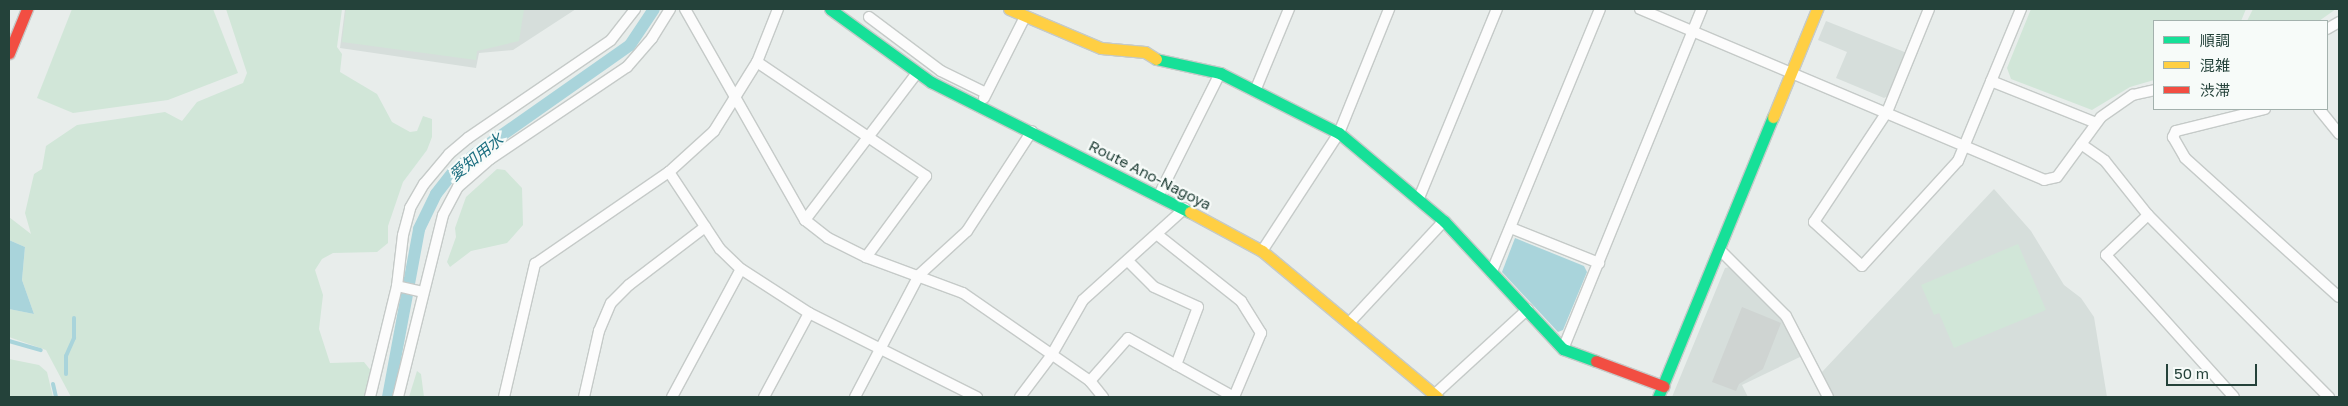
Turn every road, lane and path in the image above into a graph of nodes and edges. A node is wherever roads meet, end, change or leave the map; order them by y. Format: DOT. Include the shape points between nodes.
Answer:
graph roads {
  1 [pos="27,9"];
  2 [pos="635,9"];
  3 [pos="670,9"];
  4 [pos="685,9"];
  5 [pos="778,9"];
  6 [pos="830,9"];
  7 [pos="1009,9"];
  8 [pos="1288,9"];
  9 [pos="1389,9"];
  10 [pos="1497,9"];
  11 [pos="1600,9"];
  12 [pos="1640,9"];
  13 [pos="1702,9"];
  14 [pos="1817,9"];
  15 [pos="1929,9"];
  16 [pos="2021,9"];
  17 [pos="869,17"];
  18 [pos="1025,17"];
  19 [pos="1694,31"];
  20 [pos="9,53"];
  21 [pos="757,62"];
  22 [pos="1792,71"];
  23 [pos="916,73"];
  24 [pos="1220,73"];
  25 [pos="1991,81"];
  26 [pos="2153,90"];
  27 [pos="1255,91"];
  28 [pos="986,93"];
  29 [pos="735,101"];
  30 [pos="980,106"];
  31 [pos="2261,110"];
  32 [pos="2320,110"];
  33 [pos="1887,112"];
  34 [pos="2096,123"];
  35 [pos="1032,130"];
  36 [pos="1339,133"];
  37 [pos="2339,134"];
  38 [pos="869,140"];
  39 [pos="1964,144"];
  40 [pos="2081,144"];
  41 [pos="669,172"];
  42 [pos="1159,195"];
  43 [pos="1419,198"];
  44 [pos="1185,208"];
  45 [pos="2148,215"];
  46 [pos="805,220"];
  47 [pos="1444,221"];
  48 [pos="705,227"];
  49 [pos="1511,228"];
  50 [pos="1159,236"];
  51 [pos="1720,250"];
  52 [pos="1262,251"];
  53 [pos="866,257"];
  54 [pos="1129,262"];
  55 [pos="1599,263"];
  56 [pos="741,270"];
  57 [pos="1492,271"];
  58 [pos="919,275"];
  59 [pos="398,286"];
  60 [pos="420,292"];
  61 [pos="2339,297"];
  62 [pos="1528,309"];
  63 [pos="809,313"];
  64 [pos="1350,322"];
  65 [pos="881,347"];
  66 [pos="1563,348"];
  67 [pos="1051,356"];
  68 [pos="1176,365"];
  69 [pos="1090,381"];
  70 [pos="1663,386"];
  71 [pos="1435,396"];
  72 [pos="370,397"];
  73 [pos="398,397"];
  74 [pos="504,397"];
  75 [pos="584,397"];
  76 [pos="672,397"];
  77 [pos="764,397"];
  78 [pos="855,397"];
  79 [pos="976,397"];
  80 [pos="1020,397"];
  81 [pos="1103,397"];
  82 [pos="1234,397"];
  83 [pos="1658,397"];
  84 [pos="1828,397"];
  85 [pos="2234,397"];
  86 [pos="2329,397"];
  1 -- 20 [label="street"];
  2 -- 59 [label="street" via="611,40 468,138 435,169 410,208"];
  3 -- 60 [label="street" via="652,38 627,67 490,159 458,188 443,215"];
  4 -- 29 [label="street"];
  5 -- 21 [label="street"];
  6 -- 23 [label="street, Route Ano-Nagoya"];
  7 -- 18 [label="street"];
  8 -- 27 [label="street"];
  9 -- 36 [label="street"];
  10 -- 43 [label="street"];
  11 -- 49 [label="street"];
  12 -- 19 [label="street"];
  13 -- 19 [label="street"];
  14 -- 22 [label="street"];
  15 -- 33 [label="street"];
  16 -- 25 [label="street"];
  17 -- 28 [label="street" via="942,71"];
  18 -- 24 [label="street" via="1101,48 1145,52 1161,63"];
  18 -- 28 [label="street"];
  19 -- 22 [label="street"];
  19 -- 55 [label="street"];
  21 -- 29 [label="street"];
  21 -- 38 [label="street"];
  22 -- 33 [label="street"];
  22 -- 51 [label="street"];
  23 -- 30 [label="street, Route Ano-Nagoya"];
  23 -- 38 [label="street"];
  24 -- 27 [label="street"];
  24 -- 42 [label="street"];
  25 -- 34 [label="street"];
  25 -- 39 [label="street"];
  26 -- 34 [label="street" via="2133,95"];
  27 -- 36 [label="street"];
  28 -- 30 [label="street"];
  29 -- 41 [label="street" via="714,132"];
  29 -- 46 [label="street"];
  30 -- 35 [label="street, Route Ano-Nagoya"];
  31 -- 61 [label="street" via="2176,131 2173,137 2185,158"];
  32 -- 37 [label="street"];
  33 -- 39 [label="street"];
  33 -- 39 [label="street" via="1814,222 1862,266 1938,186 1958,161"];
  34 -- 40 [label="street"];
  35 -- 42 [label="street, Route Ano-Nagoya"];
  35 -- 58 [label="street" via="967,231"];
  36 -- 43 [label="street"];
  36 -- 52 [label="street"];
  38 -- 46 [label="street"];
  38 -- 53 [label="street" via="926,176"];
  39 -- 40 [label="street" via="2044,180 2056,177"];
  40 -- 45 [label="street" via="2105,161"];
  41 -- 48 [label="street"];
  41 -- 74 [label="street" via="535,264"];
  42 -- 44 [label="street, Route Ano-Nagoya"];
  43 -- 47 [label="street"];
  44 -- 50 [label="street"];
  44 -- 52 [label="street, Route Ano-Nagoya"];
  45 -- 85 [label="street" via="2106,255"];
  45 -- 86 [label="street"];
  46 -- 53 [label="street" via="828,238"];
  47 -- 57 [label="street"];
  47 -- 64 [label="street"];
  48 -- 56 [label="street"];
  48 -- 75 [label="street" via="628,284 611,303 599,331"];
  49 -- 55 [label="street"];
  49 -- 57 [label="street"];
  50 -- 54 [label="street"];
  50 -- 82 [label="street" via="1241,301 1261,333"];
  51 -- 70 [label="street"];
  51 -- 84 [label="street" via="1786,316"];
  52 -- 64 [label="street, Route Ano-Nagoya"];
  53 -- 58 [label="street"];
  54 -- 67 [label="street" via="1083,300"];
  54 -- 68 [label="street" via="1154,286 1198,307"];
  55 -- 66 [label="street"];
  56 -- 63 [label="street"];
  56 -- 76 [label="street"];
  57 -- 62 [label="street"];
  58 -- 65 [label="street"];
  58 -- 67 [label="street" via="964,293"];
  59 -- 60 [label="street"];
  59 -- 72 [label="street"];
  60 -- 73 [label="street"];
  62 -- 66 [label="street"];
  62 -- 71 [label="street"];
  63 -- 65 [label="street"];
  63 -- 77 [label="street"];
  64 -- 71 [label="street, Route Ano-Nagoya"];
  65 -- 78 [label="street"];
  65 -- 79 [label="street"];
  66 -- 70 [label="street"];
  67 -- 69 [label="street"];
  67 -- 80 [label="street"];
  68 -- 69 [label="street" via="1128,338"];
  68 -- 82 [label="street"];
  69 -- 81 [label="street"];
  70 -- 83 [label="street"];
}
